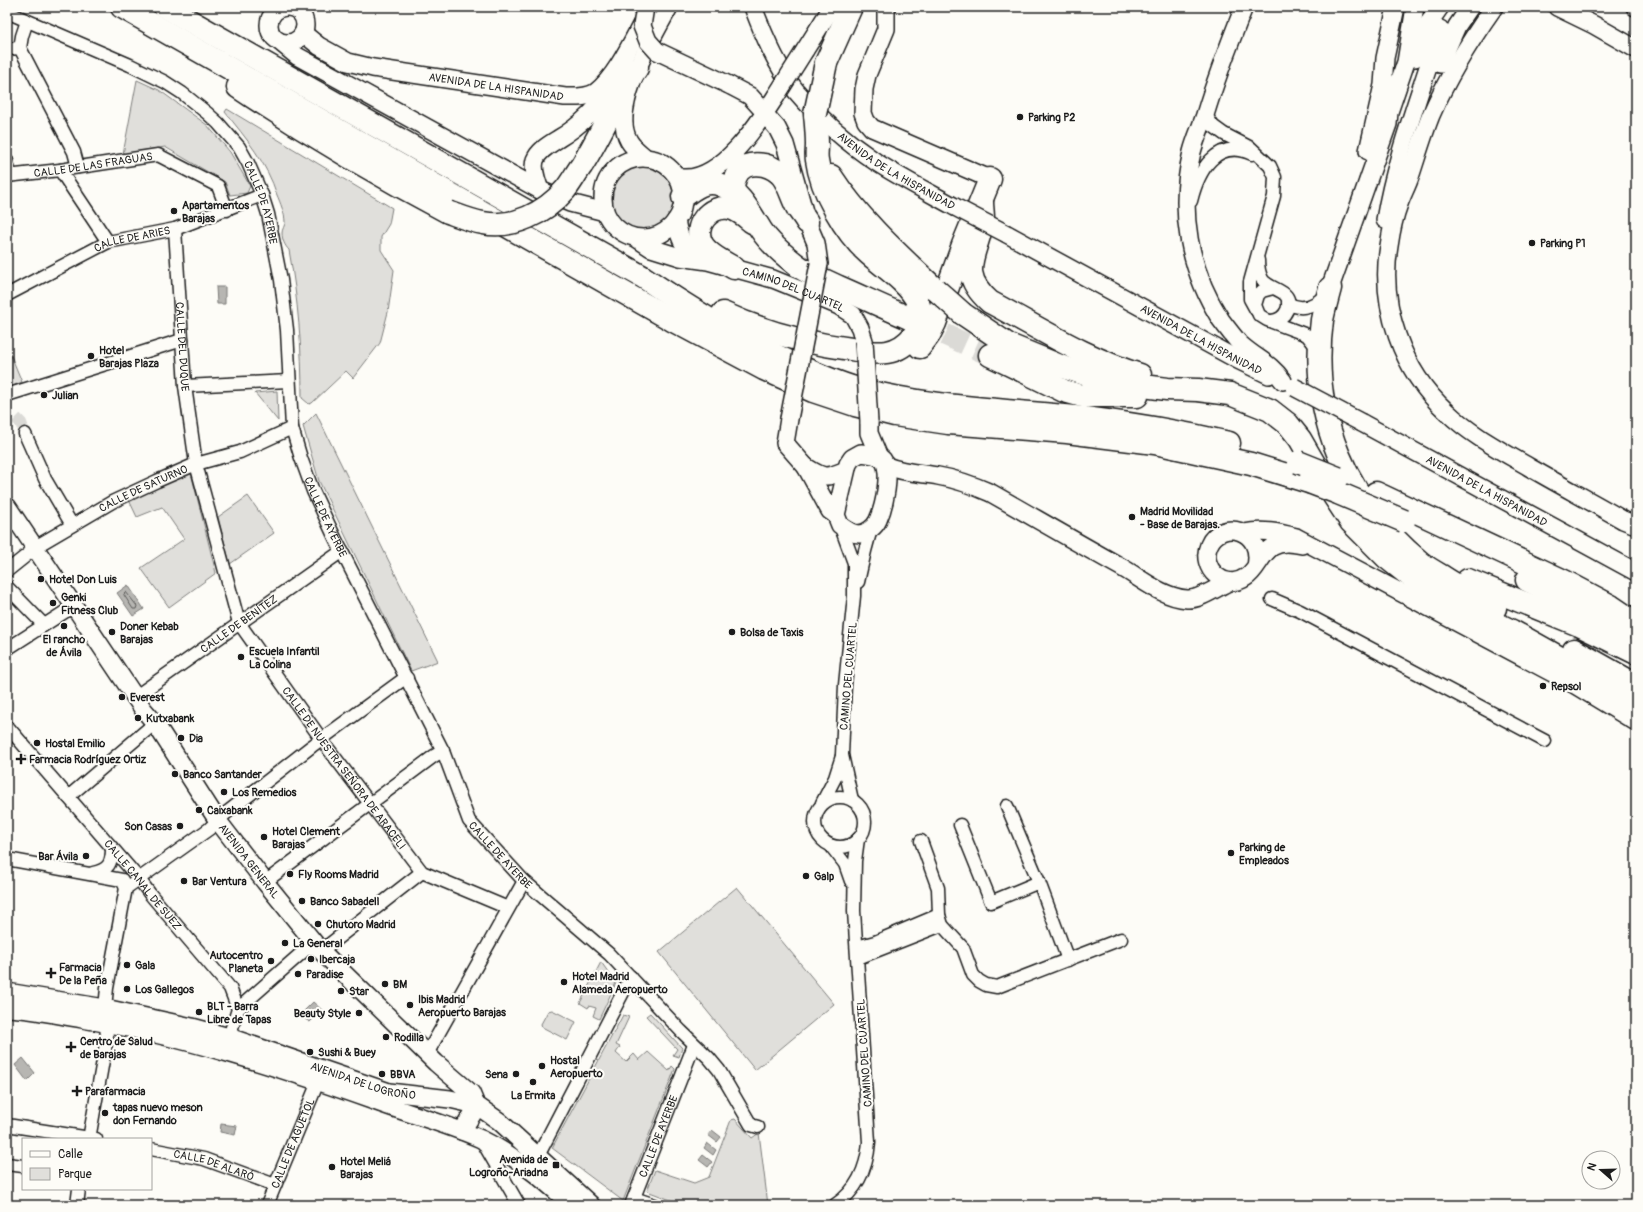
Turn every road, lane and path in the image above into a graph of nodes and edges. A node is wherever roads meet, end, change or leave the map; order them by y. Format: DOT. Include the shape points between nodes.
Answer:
graph roads {
  1 [pos="122,7"];
  2 [pos="645,7"];
  3 [pos="650,7"];
  4 [pos="658,7"];
  5 [pos="669,7"];
  6 [pos="753,7"];
  7 [pos="832,7"];
  8 [pos="851,7"];
  9 [pos="886,7"];
  10 [pos="1244,7"];
  11 [pos="1396,7"];
  12 [pos="1415,7"];
  13 [pos="1440,7"];
  14 [pos="1470,7"];
  15 [pos="1494,7"];
  16 [pos="1557,7"];
  17 [pos="169,8"];
  18 [pos="270,10"];
  19 [pos="7,12"];
  20 [pos="26,21"];
  21 [pos="1440,29"];
  22 [pos="166,31"];
  23 [pos="303,34"];
  24 [pos="280,42"];
  25 [pos="7,48"];
  26 [pos="20,48"];
  27 [pos="1636,49"];
  28 [pos="637,68"];
  29 [pos="326,72"];
  30 [pos="1206,112"];
  31 [pos="1388,124"];
  32 [pos="817,145"];
  33 [pos="646,158"];
  34 [pos="1261,158"];
  35 [pos="7,161"];
  36 [pos="78,167"];
  37 [pos="60,170"];
  38 [pos="9,176"];
  39 [pos="990,179"];
  40 [pos="604,186"];
  41 [pos="680,187"];
  42 [pos="540,190"];
  43 [pos="733,192"];
  44 [pos="262,195"];
  45 [pos="982,202"];
  46 [pos="570,203"];
  47 [pos="1399,204"];
  48 [pos="1359,205"];
  49 [pos="227,210"];
  50 [pos="605,212"];
  51 [pos="676,220"];
  52 [pos="807,222"];
  53 [pos="1186,224"];
  54 [pos="175,229"];
  55 [pos="761,230"];
  56 [pos="636,238"];
  57 [pos="108,242"];
  58 [pos="1389,244"];
  59 [pos="1259,251"];
  60 [pos="708,262"];
  61 [pos="734,268"];
  62 [pos="643,277"];
  63 [pos="1273,288"];
  64 [pos="1330,288"];
  65 [pos="7,295"];
  66 [pos="1288,302"];
  67 [pos="1256,310"];
  68 [pos="908,318"];
  69 [pos="1272,321"];
  70 [pos="182,340"];
  71 [pos="813,343"];
  72 [pos="1319,350"];
  73 [pos="990,355"];
  74 [pos="289,380"];
  75 [pos="1289,384"];
  76 [pos="185,386"];
  77 [pos="1198,390"];
  78 [pos="7,395"];
  79 [pos="1246,401"];
  80 [pos="868,427"];
  81 [pos="292,428"];
  82 [pos="26,438"];
  83 [pos="861,453"];
  84 [pos="883,461"];
  85 [pos="196,464"];
  86 [pos="806,467"];
  87 [pos="846,470"];
  88 [pos="922,474"];
  89 [pos="886,490"];
  90 [pos="7,506"];
  91 [pos="838,520"];
  92 [pos="72,525"];
  93 [pos="1632,525"];
  94 [pos="871,529"];
  95 [pos="1398,529"];
  96 [pos="1244,533"];
  97 [pos="1316,546"];
  98 [pos="36,549"];
  99 [pos="342,551"];
  100 [pos="1386,557"];
  101 [pos="1256,566"];
  102 [pos="1209,569"];
  103 [pos="7,571"];
  104 [pos="1130,572"];
  105 [pos="1636,572"];
  106 [pos="1229,582"];
  107 [pos="7,587"];
  108 [pos="854,596"];
  109 [pos="1272,599"];
  110 [pos="74,606"];
  111 [pos="1509,616"];
  112 [pos="239,623"];
  113 [pos="1636,623"];
  114 [pos="44,625"];
  115 [pos="1636,640"];
  116 [pos="7,648"];
  117 [pos="1636,653"];
  118 [pos="407,678"];
  119 [pos="1636,686"];
  120 [pos="135,697"];
  121 [pos="1636,706"];
  122 [pos="1636,722"];
  123 [pos="155,724"];
  124 [pos="7,726"];
  125 [pos="322,740"];
  126 [pos="1545,741"];
  127 [pos="443,752"];
  128 [pos="842,755"];
  129 [pos="68,797"];
  130 [pos="852,800"];
  131 [pos="822,803"];
  132 [pos="370,804"];
  133 [pos="1007,806"];
  134 [pos="218,821"];
  135 [pos="960,825"];
  136 [pos="858,839"];
  137 [pos="921,841"];
  138 [pos="832,846"];
  139 [pos="112,848"];
  140 [pos="7,859"];
  141 [pos="422,872"];
  142 [pos="93,873"];
  143 [pos="139,879"];
  144 [pos="524,881"];
  145 [pos="265,882"];
  146 [pos="1039,882"];
  147 [pos="126,888"];
  148 [pos="854,890"];
  149 [pos="508,908"];
  150 [pos="940,920"];
  151 [pos="1121,939"];
  152 [pos="314,949"];
  153 [pos="857,952"];
  154 [pos="1068,960"];
  155 [pos="631,977"];
  156 [pos="7,992"];
  157 [pos="7,1008"];
  158 [pos="238,1009"];
  159 [pos="106,1015"];
  160 [pos="229,1037"];
  161 [pos="694,1045"];
  162 [pos="427,1054"];
  163 [pos="239,1058"];
  164 [pos="318,1082"];
  165 [pos="444,1098"];
  166 [pos="476,1105"];
  167 [pos="429,1120"];
  168 [pos="7,1125"];
  169 [pos="758,1128"];
  170 [pos="462,1131"];
  171 [pos="85,1138"];
  172 [pos="91,1138"];
  173 [pos="481,1139"];
  174 [pos="152,1149"];
  175 [pos="538,1156"];
  176 [pos="7,1164"];
  177 [pos="22,1166"];
  178 [pos="275,1185"];
  179 [pos="80,1190"];
  180 [pos="632,1202"];
  181 [pos="77,1205"];
  182 [pos="267,1205"];
  183 [pos="519,1205"];
  184 [pos="571,1205"];
  185 [pos="591,1205"];
  186 [pos="655,1205"];
  187 [pos="835,1205"];
  1 -- 22 [label="highway"];
  2 -- 52 [label="street, bridge" via="642,26 648,41 657,51 743,91 777,128 785,144"];
  3 -- 23 [label="street, AVENIDA DE LA HISPANIDAD" via="621,62 595,92 586,96 565,97 373,68 348,62"];
  4 -- 42 [label="street" via="617,84 597,109 572,131 539,153 534,168"];
  5 -- 28 [label="street"];
  6 -- 75 [label="street, AVENIDA DE LA HISPANIDAD, bridge" via="776,60 796,90 835,132 875,161 1238,360"];
  7 -- 41 [label="street, bridge" via="756,127 723,163 689,178"];
  8 -- 32 [label="highway, bridge" via="826,63 815,114"];
  9 -- 39 [label="street" via="886,29 867,75 864,89 863,113 866,121 872,128"];
  10 -- 30 [label="street"];
  11 -- 48 [label="street" via="1385,58 1383,85 1362,174"];
  12 -- 31 [label="street" via="1406,62 1389,112"];
  13 -- 31 [label="street" via="1428,24 1395,114"];
  14 -- 47 [label="street" via="1457,26 1438,67 1400,190"];
  15 -- 47 [label="street" via="1456,65 1442,92"];
  16 -- 27 [label="street"];
  17 -- 62 [label="highway"];
  18 -- 23 [label="street" via="284,7 300,12 304,19"];
  18 -- 24 [label="street" via="270,32"];
  19 -- 20 [label="street, CALLE DE AYERBE"];
  20 -- 26 [label="street"];
  20 -- 44 [label="street, CALLE DE AYERBE" via="130,65 182,93 218,123 239,147"];
  21 -- 58 [label="street" via="1401,147 1390,189 1384,226"];
  22 -- 28 [label="highway, bridge" via="187,53 266,106 448,212 484,223 512,222 529,217 554,201 565,190 593,147 626,83"];
  22 -- 95 [label="highway, bridge" via="672,320 764,369 813,391 895,415 940,422 1067,432 1155,443 1251,464 1338,493"];
  23 -- 24 [label="street" via="292,43"];
  23 -- 29 [label="street"];
  24 -- 29 [label="street" via="288,51"];
  25 -- 26 [label="street"];
  26 -- 36 [label="street" via="74,152"];
  28 -- 33 [label="street" via="627,98 623,121 628,140"];
  29 -- 42 [label="street"];
  30 -- 34 [label="street" via="1213,126 1251,148"];
  30 -- 53 [label="street" via="1192,152 1186,188"];
  31 -- 48 [label="street"];
  32 -- 71 [label="highway" via="816,160 825,191 845,227 858,244 914,295 920,321 916,333 909,342 901,348 887,352"];
  32 -- 77 [label="highway, bridge" via="830,175 844,196 896,252 963,314 1009,345 1060,366 1120,383"];
  33 -- 40 [label="street" via="633,159 620,165"];
  33 -- 41 [label="street" via="658,161 669,168"];
  34 -- 53 [label="street" via="1244,150 1233,149 1212,157 1201,173 1194,191"];
  34 -- 59 [label="street" via="1270,166 1275,183 1274,196"];
  35 -- 38 [label="street"];
  36 -- 37 [label="street, CALLE DE LAS FRAGUAS"];
  36 -- 49 [label="street, CALLE DE LAS FRAGUAS" via="158,155 218,186"];
  37 -- 38 [label="street, CALLE DE LAS FRAGUAS"];
  37 -- 57 [label="street"];
  39 -- 45 [label="highway"];
  40 -- 46 [label="street" via="592,198"];
  40 -- 50 [label="street" via="602,199"];
  41 -- 43 [label="highway" via="694,188 708,183 722,185"];
  41 -- 51 [label="street" via="681,209"];
  42 -- 46 [label="street"];
  43 -- 52 [label="highway" via="736,177 746,166 762,164 771,167 782,175"];
  43 -- 55 [label="highway" via="748,208"];
  44 -- 49 [label="street, CALLE DE ARIES"];
  44 -- 74 [label="street, CALLE DE AYERBE" via="281,280"];
  45 -- 71 [label="highway" via="963,245 935,323 922,345 900,358 873,361 834,353"];
  45 -- 77 [label="highway" via="983,217 971,262 971,275 980,293 990,302 1121,370"];
  46 -- 50 [label="street"];
  47 -- 58 [label="street"];
  48 -- 64 [label="street"];
  49 -- 54 [label="street, CALLE DE ARIES"];
  50 -- 56 [label="street" via="617,229"];
  51 -- 56 [label="street" via="669,229 659,235"];
  51 -- 60 [label="street, CAMINO DEL CUARTEL" via="681,242 689,252"];
  52 -- 86 [label="street, bridge" via="816,243 818,264 785,443"];
  53 -- 75 [label="street" via="1191,254 1199,277 1222,321 1241,344"];
  54 -- 57 [label="street, CALLE DE ARIES"];
  54 -- 70 [label="street, CALLE DEL DUQUE"];
  55 -- 61 [label="highway" via="743,214 728,208 708,213 703,220 699,237 701,244"];
  55 -- 68 [label="highway" via="804,271"];
  56 -- 60 [label="street, CAMINO DEL CUARTEL" via="651,248"];
  57 -- 65 [label="street, CALLE DE ARIES"];
  58 -- 93 [label="street" via="1386,279 1395,331 1411,367 1434,399 1457,421 1485,441"];
  59 -- 63 [label="street" via="1258,266 1261,278"];
  59 -- 67 [label="street" via="1249,292"];
  60 -- 61 [label="street, CAMINO DEL CUARTEL"];
  61 -- 80 [label="street, CAMINO DEL CUARTEL, bridge" via="773,279 840,306 853,315 864,341"];
  62 -- 71 [label="highway" via="740,321"];
  62 -- 113 [label="highway, bridge" via="763,350 854,388 948,406 1156,427 1246,447 1298,462 1376,493 1564,581 1611,606"];
  63 -- 66 [label="street" via="1283,292"];
  63 -- 67 [label="street" via="1258,295"];
  64 -- 66 [label="street" via="1322,298 1306,307 1301,308"];
  64 -- 72 [label="highway" via="1322,319"];
  66 -- 69 [label="street" via="1285,313"];
  67 -- 69 [label="street" via="1262,318"];
  69 -- 72 [label="street" via="1307,335"];
  70 -- 76 [label="street, CALLE DEL DUQUE"];
  70 -- 78 [label="street"];
  72 -- 95 [label="highway" via="1324,409 1339,458 1356,491 1373,515"];
  73 -- 79 [label="highway" via="1064,391 1082,396 1149,396"];
  74 -- 76 [label="street"];
  74 -- 81 [label="street, CALLE DE AYERBE"];
  75 -- 105 [label="street, AVENIDA DE LA HISPANIDAD, bridge"];
  76 -- 85 [label="street, CALLE DEL DUQUE"];
  77 -- 79 [label="highway" via="1230,394"];
  79 -- 100 [label="highway" via="1270,410 1288,424 1351,522"];
  80 -- 83 [label="street, CAMINO DEL CUARTEL"];
  80 -- 84 [label="street, CAMINO DEL CUARTEL"];
  81 -- 85 [label="street, CALLE DE SATURNO" via="240,452"];
  81 -- 99 [label="street, CALLE DE AYERBE" via="313,491"];
  82 -- 92 [label="street" via="45,479"];
  83 -- 84 [label="street"];
  83 -- 87 [label="street" via="852,458"];
  84 -- 88 [label="street" via="902,472"];
  84 -- 89 [label="street" via="888,476"];
  85 -- 92 [label="street, CALLE DE SATURNO" via="118,499"];
  85 -- 112 [label="street, CALLE DE NUESTRA SEÑORA DE ARACELI"];
  86 -- 87 [label="street" via="825,477"];
  86 -- 91 [label="street" via="830,511"];
  87 -- 91 [label="street"];
  88 -- 89 [label="street" via="901,481"];
  88 -- 104 [label="street" via="947,478 991,494"];
  89 -- 94 [label="street" via="878,520"];
  90 -- 98 [label="street, AVENIDA GENERAL"];
  91 -- 94 [label="street" via="858,534"];
  91 -- 108 [label="street, CAMINO DEL CUARTEL" via="854,563"];
  92 -- 98 [label="street, CALLE DE SATURNO"];
  94 -- 108 [label="street, CAMINO DEL CUARTEL"];
  95 -- 111 [label="highway" via="1421,563"];
  95 -- 115 [label="highway" via="1558,595"];
  95 -- 117 [label="highway" via="1430,561 1468,580 1579,625"];
  96 -- 97 [label="street" via="1258,530 1275,531"];
  96 -- 101 [label="street" via="1256,545"];
  96 -- 102 [label="street" via="1226,531 1218,534 1210,542 1207,550"];
  97 -- 101 [label="street" via="1285,542 1272,547"];
  97 -- 122 [label="street" via="1576,685"];
  98 -- 103 [label="street, CALLE DE SATURNO"];
  98 -- 110 [label="street, AVENIDA GENERAL"];
  99 -- 112 [label="street, CALLE DE BENÍTEZ"];
  99 -- 118 [label="street, CALLE DE AYERBE"];
  100 -- 111 [label="highway" via="1460,595"];
  100 -- 121 [label="highway" via="1419,583 1571,664"];
  101 -- 106 [label="street" via="1246,578"];
  102 -- 104 [label="street" via="1204,578 1192,589 1170,587 1152,578"];
  102 -- 106 [label="street" via="1220,579"];
  104 -- 106 [label="street" via="1169,595 1188,599"];
  107 -- 114 [label="street"];
  108 -- 128 [label="street, CAMINO DEL CUARTEL" via="845,685"];
  109 -- 126 [label="street" via="1300,611"];
  110 -- 114 [label="street"];
  110 -- 120 [label="street, AVENIDA GENERAL"];
  111 -- 119 [label="highway"];
  112 -- 120 [label="street, CALLE DE BENÍTEZ"];
  112 -- 125 [label="street, CALLE DE NUESTRA SEÑORA DE ARACELI"];
  114 -- 116 [label="street"];
  118 -- 125 [label="street"];
  118 -- 127 [label="street, CALLE DE AYERBE"];
  120 -- 123 [label="street, AVENIDA GENERAL"];
  123 -- 129 [label="street"];
  123 -- 134 [label="street, AVENIDA GENERAL"];
  124 -- 129 [label="street, CALLE CANAL DE SUEZ"];
  125 -- 132 [label="street, CALLE DE NUESTRA SEÑORA DE ARACELI"];
  125 -- 134 [label="street"];
  127 -- 132 [label="street"];
  127 -- 144 [label="street, CALLE DE AYERBE" via="468,821"];
  128 -- 130 [label="street, CAMINO DEL CUARTEL"];
  128 -- 131 [label="street, CAMINO DEL CUARTEL" via="835,778"];
  129 -- 139 [label="street, CALLE CANAL DE SUEZ"];
  130 -- 131 [label="street" via="837,796"];
  130 -- 136 [label="street" via="861,808 864,816 863,831"];
  131 -- 138 [label="street" via="814,819 815,828 824,842"];
  132 -- 141 [label="street, CALLE DE NUESTRA SEÑORA DE ARACELI"];
  132 -- 145 [label="street"];
  133 -- 146 [label="street"];
  134 -- 143 [label="street"];
  134 -- 145 [label="street, AVENIDA GENERAL"];
  135 -- 146 [label="street" via="991,902"];
  136 -- 138 [label="street" via="846,846"];
  136 -- 148 [label="street, CAMINO DEL CUARTEL"];
  137 -- 150 [label="street" via="938,888"];
  138 -- 148 [label="street, CAMINO DEL CUARTEL" via="845,864"];
  139 -- 142 [label="street" via="112,860 103,871"];
  139 -- 143 [label="street, CALLE CANAL DE SUEZ"];
  140 -- 142 [label="street"];
  141 -- 149 [label="street, CALLE DE NUESTRA SEÑORA DE ARACELI"];
  141 -- 152 [label="street"];
  142 -- 147 [label="street" via="122,880"];
  143 -- 147 [label="street"];
  143 -- 158 [label="street, CALLE CANAL DE SUEZ" via="230,988"];
  144 -- 149 [label="street"];
  144 -- 155 [label="street, CALLE DE AYERBE"];
  145 -- 152 [label="street, AVENIDA GENERAL" via="304,929"];
  146 -- 154 [label="street"];
  147 -- 159 [label="street" via="107,988"];
  148 -- 153 [label="street, CAMINO DEL CUARTEL"];
  149 -- 162 [label="street"];
  150 -- 153 [label="street"];
  150 -- 154 [label="street" via="963,948 973,975 986,985 997,987"];
  151 -- 154 [label="street"];
  152 -- 158 [label="street"];
  152 -- 162 [label="street, AVENIDA GENERAL"];
  153 -- 187 [label="street, CAMINO DEL CUARTEL" via="869,1127 868,1155 858,1183 850,1194"];
  155 -- 161 [label="street, CALLE DE AYERBE"];
  155 -- 175 [label="street"];
  156 -- 159 [label="street, AVENIDA DE LOGROÑO"];
  157 -- 159 [label="street, AVENIDA DE LOGROÑO"];
  158 -- 160 [label="street"];
  159 -- 160 [label="street, AVENIDA DE LOGROÑO"];
  159 -- 163 [label="street, AVENIDA DE LOGROÑO"];
  159 -- 172 [label="street" via="107,1038"];
  160 -- 163 [label="street"];
  160 -- 165 [label="street, AVENIDA DE LOGROÑO" via="389,1092"];
  161 -- 169 [label="street, CALLE DE AYERBE" via="719,1070 751,1125"];
  161 -- 180 [label="street, CALLE DE AYERBE"];
  162 -- 166 [label="street, AVENIDA GENERAL" via="471,1093"];
  163 -- 164 [label="street, AVENIDA DE LOGROÑO"];
  164 -- 167 [label="street, AVENIDA DE LOGROÑO"];
  164 -- 178 [label="street, CALLE DE AGUETOL"];
  165 -- 166 [label="street, AVENIDA DE LOGROÑO"];
  165 -- 167 [label="street" via="436,1104"];
  166 -- 170 [label="street"];
  166 -- 175 [label="street, AVENIDA DE LOGROÑO" via="498,1119"];
  167 -- 170 [label="street, AVENIDA DE LOGROÑO"];
  168 -- 171 [label="street"];
  170 -- 173 [label="street, AVENIDA DE LOGROÑO"];
  173 -- 183 [label="street"];
  173 -- 184 [label="street, AVENIDA DE LOGROÑO" via="534,1172"];
  174 -- 178 [label="street, CALLE DE ALARÓ" via="204,1159"];
  175 -- 185 [label="street, AVENIDA DE LOGROÑO"];
  176 -- 177 [label="street"];
  178 -- 182 [label="street, CALLE DE AGUETOL"];
  179 -- 181 [label="street"];
  180 -- 186 [label="street"];
}
